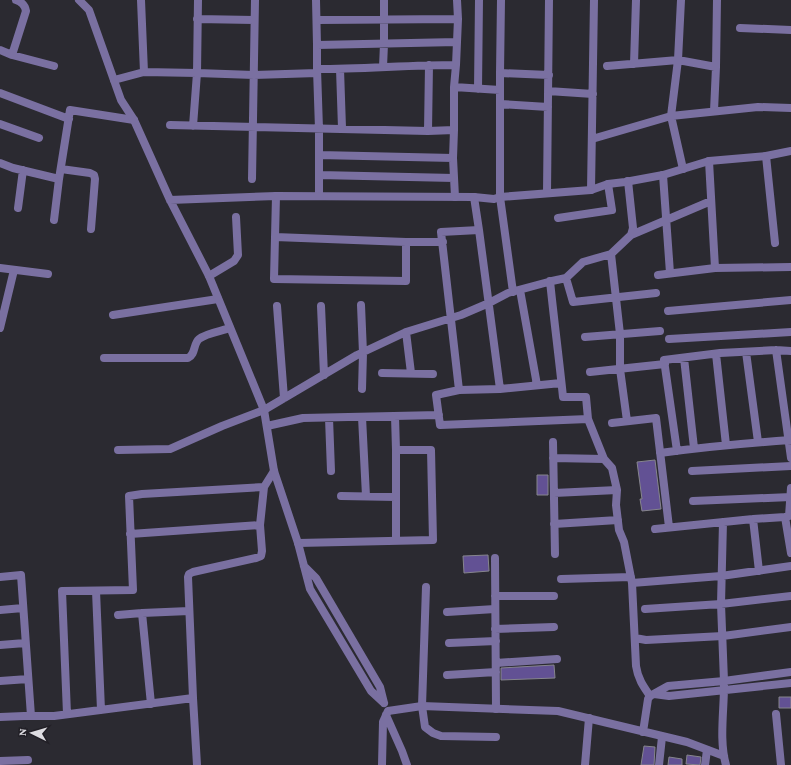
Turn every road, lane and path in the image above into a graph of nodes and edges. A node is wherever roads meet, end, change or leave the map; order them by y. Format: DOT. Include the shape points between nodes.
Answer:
graph roads {
  1 [pos="16,0"];
  2 [pos="79,0"];
  3 [pos="141,0"];
  4 [pos="198,0"];
  5 [pos="255,0"];
  6 [pos="316,0"];
  7 [pos="384,0"];
  8 [pos="457,0"];
  9 [pos="479,0"];
  10 [pos="501,0"];
  11 [pos="549,0"];
  12 [pos="594,0"];
  13 [pos="636,0"];
  14 [pos="681,0"];
  15 [pos="717,0"];
  16 [pos="197,19"];
  17 [pos="384,19"];
  18 [pos="458,19"];
  19 [pos="254,20"];
  20 [pos="317,20"];
  21 [pos="740,28"];
  22 [pos="791,30"];
  23 [pos="457,42"];
  24 [pos="317,44"];
  25 [pos="384,44"];
  26 [pos="0,50"];
  27 [pos="12,55"];
  28 [pos="678,60"];
  29 [pos="634,64"];
  30 [pos="429,65"];
  31 [pos="456,65"];
  32 [pos="54,66"];
  33 [pos="607,66"];
  34 [pos="382,67"];
  35 [pos="716,67"];
  36 [pos="340,69"];
  37 [pos="317,71"];
  38 [pos="144,72"];
  39 [pos="196,73"];
  40 [pos="500,73"];
  41 [pos="254,75"];
  42 [pos="549,75"];
  43 [pos="114,80"];
  44 [pos="454,87"];
  45 [pos="478,89"];
  46 [pos="500,90"];
  47 [pos="548,91"];
  48 [pos="0,93"];
  49 [pos="593,94"];
  50 [pos="500,104"];
  51 [pos="548,107"];
  52 [pos="791,108"];
  53 [pos="714,111"];
  54 [pos="671,116"];
  55 [pos="69,119"];
  56 [pos="134,120"];
  57 [pos="0,124"];
  58 [pos="170,125"];
  59 [pos="193,126"];
  60 [pos="253,127"];
  61 [pos="342,128"];
  62 [pos="319,129"];
  63 [pos="428,130"];
  64 [pos="454,130"];
  65 [pos="39,138"];
  66 [pos="592,139"];
  67 [pos="791,151"];
  68 [pos="319,154"];
  69 [pos="766,156"];
  70 [pos="453,158"];
  71 [pos="709,161"];
  72 [pos="0,163"];
  73 [pos="61,169"];
  74 [pos="683,169"];
  75 [pos="23,170"];
  76 [pos="319,175"];
  77 [pos="663,175"];
  78 [pos="454,178"];
  79 [pos="59,179"];
  80 [pos="252,179"];
  81 [pos="628,181"];
  82 [pos="608,184"];
  83 [pos="591,190"];
  84 [pos="546,193"];
  85 [pos="276,196"];
  86 [pos="318,196"];
  87 [pos="455,197"];
  88 [pos="474,197"];
  89 [pos="500,197"];
  90 [pos="170,200"];
  91 [pos="711,201"];
  92 [pos="18,208"];
  93 [pos="236,217"];
  94 [pos="558,218"];
  95 [pos="54,220"];
  96 [pos="666,220"];
  97 [pos="91,229"];
  98 [pos="480,230"];
  99 [pos="631,235"];
  100 [pos="275,237"];
  101 [pos="406,242"];
  102 [pos="443,242"];
  103 [pos="775,243"];
  104 [pos="611,254"];
  105 [pos="791,266"];
  106 [pos="0,268"];
  107 [pos="715,268"];
  108 [pos="14,270"];
  109 [pos="670,273"];
  110 [pos="48,274"];
  111 [pos="658,275"];
  112 [pos="209,276"];
  113 [pos="566,278"];
  114 [pos="550,282"];
  115 [pos="517,291"];
  116 [pos="656,293"];
  117 [pos="616,298"];
  118 [pos="218,299"];
  119 [pos="791,300"];
  120 [pos="489,303"];
  121 [pos="361,305"];
  122 [pos="277,306"];
  123 [pos="321,306"];
  124 [pos="668,311"];
  125 [pos="113,315"];
  126 [pos="451,318"];
  127 [pos="0,328"];
  128 [pos="230,328"];
  129 [pos="660,331"];
  130 [pos="406,332"];
  131 [pos="791,332"];
  132 [pos="620,334"];
  133 [pos="585,337"];
  134 [pos="669,339"];
  135 [pos="776,350"];
  136 [pos="791,351"];
  137 [pos="746,352"];
  138 [pos="363,353"];
  139 [pos="716,354"];
  140 [pos="104,358"];
  141 [pos="684,358"];
  142 [pos="665,364"];
  143 [pos="620,369"];
  144 [pos="590,372"];
  145 [pos="382,373"];
  146 [pos="411,374"];
  147 [pos="433,374"];
  148 [pos="324,375"];
  149 [pos="561,383"];
  150 [pos="537,385"];
  151 [pos="362,389"];
  152 [pos="500,389"];
  153 [pos="459,390"];
  154 [pos="284,398"];
  155 [pos="264,410"];
  156 [pos="439,415"];
  157 [pos="395,416"];
  158 [pos="362,417"];
  159 [pos="329,418"];
  160 [pos="588,420"];
  161 [pos="627,422"];
  162 [pos="612,423"];
  163 [pos="267,426"];
  164 [pos="789,440"];
  165 [pos="553,442"];
  166 [pos="758,442"];
  167 [pos="726,445"];
  168 [pos="694,448"];
  169 [pos="118,450"];
  170 [pos="396,450"];
  171 [pos="677,451"];
  172 [pos="660,453"];
  173 [pos="553,458"];
  174 [pos="791,458"];
  175 [pos="604,459"];
  176 [pos="791,466"];
  177 [pos="274,471"];
  178 [pos="331,471"];
  179 [pos="692,471"];
  180 [pos="264,487"];
  181 [pos="791,488"];
  182 [pos="617,490"];
  183 [pos="554,493"];
  184 [pos="341,496"];
  185 [pos="366,496"];
  186 [pos="396,497"];
  187 [pos="791,497"];
  188 [pos="693,501"];
  189 [pos="785,517"];
  190 [pos="753,519"];
  191 [pos="618,520"];
  192 [pos="723,522"];
  193 [pos="554,524"];
  194 [pos="260,526"];
  195 [pos="669,527"];
  196 [pos="655,529"];
  197 [pos="130,534"];
  198 [pos="396,541"];
  199 [pos="298,543"];
  200 [pos="791,553"];
  201 [pos="554,554"];
  202 [pos="495,558"];
  203 [pos="791,566"];
  204 [pos="759,571"];
  205 [pos="721,576"];
  206 [pos="0,577"];
  207 [pos="561,578"];
  208 [pos="632,580"];
  209 [pos="426,587"];
  210 [pos="96,591"];
  211 [pos="495,596"];
  212 [pos="554,596"];
  213 [pos="791,596"];
  214 [pos="721,604"];
  215 [pos="23,608"];
  216 [pos="495,608"];
  217 [pos="646,609"];
  218 [pos="0,610"];
  219 [pos="189,611"];
  220 [pos="447,612"];
  221 [pos="142,613"];
  222 [pos="118,615"];
  223 [pos="554,627"];
  224 [pos="791,628"];
  225 [pos="496,629"];
  226 [pos="723,636"];
  227 [pos="634,638"];
  228 [pos="496,641"];
  229 [pos="26,643"];
  230 [pos="449,643"];
  231 [pos="0,645"];
  232 [pos="557,659"];
  233 [pos="496,667"];
  234 [pos="791,672"];
  235 [pos="447,675"];
  236 [pos="28,679"];
  237 [pos="0,681"];
  238 [pos="724,681"];
  239 [pos="791,683"];
  240 [pos="724,690"];
  241 [pos="652,695"];
  242 [pos="193,698"];
  243 [pos="151,704"];
  244 [pos="422,706"];
  245 [pos="496,709"];
  246 [pos="101,710"];
  247 [pos="387,713"];
  248 [pos="67,714"];
  249 [pos="776,714"];
  250 [pos="30,716"];
  251 [pos="0,717"];
  252 [pos="589,718"];
  253 [pos="643,732"];
  254 [pos="496,737"];
  255 [pos="662,737"];
  256 [pos="707,750"];
  257 [pos="724,756"];
  258 [pos="28,760"];
  259 [pos="0,761"];
  260 [pos="196,765"];
  261 [pos="382,765"];
  262 [pos="407,765"];
  263 [pos="585,765"];
  264 [pos="659,765"];
  265 [pos="705,765"];
  266 [pos="726,765"];
  267 [pos="781,765"];
  1 -- 27 [label="street" via="25,6 26,11"];
  2 -- 43 [label="street" via="89,10"];
  3 -- 38 [label="street"];
  4 -- 16 [label="street"];
  5 -- 19 [label="street"];
  6 -- 20 [label="street"];
  7 -- 17 [label="street"];
  8 -- 18 [label="street"];
  9 -- 45 [label="street"];
  10 -- 40 [label="street"];
  11 -- 42 [label="street"];
  12 -- 49 [label="street"];
  13 -- 29 [label="street"];
  14 -- 28 [label="street"];
  15 -- 35 [label="street"];
  16 -- 19 [label="street"];
  16 -- 39 [label="street"];
  17 -- 18 [label="street"];
  17 -- 20 [label="street"];
  17 -- 25 [label="street"];
  18 -- 23 [label="street"];
  19 -- 41 [label="street"];
  20 -- 24 [label="street"];
  21 -- 22 [label="street"];
  23 -- 25 [label="street"];
  23 -- 31 [label="street"];
  24 -- 25 [label="street"];
  24 -- 37 [label="street"];
  25 -- 34 [label="street"];
  26 -- 27 [label="street"];
  27 -- 32 [label="street"];
  28 -- 29 [label="street"];
  28 -- 35 [label="street"];
  28 -- 54 [label="street"];
  29 -- 33 [label="street"];
  30 -- 31 [label="street"];
  30 -- 34 [label="street"];
  30 -- 63 [label="street"];
  31 -- 44 [label="street"];
  34 -- 36 [label="street"];
  35 -- 53 [label="street"];
  36 -- 37 [label="street"];
  36 -- 61 [label="street"];
  37 -- 41 [label="street"];
  37 -- 62 [label="street"];
  38 -- 39 [label="street"];
  38 -- 43 [label="street"];
  39 -- 41 [label="street"];
  39 -- 59 [label="street"];
  40 -- 42 [label="street"];
  40 -- 46 [label="street"];
  41 -- 60 [label="street"];
  42 -- 47 [label="street"];
  43 -- 56 [label="street" via="121,100"];
  44 -- 45 [label="street"];
  44 -- 64 [label="street"];
  45 -- 46 [label="street"];
  46 -- 50 [label="street"];
  47 -- 49 [label="street"];
  47 -- 51 [label="street"];
  48 -- 55 [label="street"];
  49 -- 66 [label="street"];
  50 -- 51 [label="street"];
  50 -- 89 [label="street"];
  51 -- 84 [label="street"];
  52 -- 53 [label="street" via="758,107"];
  53 -- 54 [label="street"];
  54 -- 66 [label="street"];
  54 -- 74 [label="street"];
  55 -- 56 [label="street" via="70,110"];
  55 -- 73 [label="street"];
  56 -- 90 [label="street"];
  57 -- 65 [label="street"];
  58 -- 59 [label="street"];
  59 -- 60 [label="street"];
  60 -- 62 [label="street"];
  60 -- 80 [label="street"];
  61 -- 62 [label="street"];
  61 -- 63 [label="street"];
  62 -- 68 [label="street"];
  63 -- 64 [label="street"];
  64 -- 70 [label="street"];
  66 -- 83 [label="street"];
  67 -- 69 [label="street"];
  68 -- 70 [label="street"];
  68 -- 76 [label="street"];
  69 -- 71 [label="street"];
  69 -- 103 [label="street"];
  70 -- 78 [label="street"];
  71 -- 74 [label="street"];
  71 -- 91 [label="street"];
  72 -- 75 [label="street"];
  73 -- 79 [label="street"];
  73 -- 97 [label="street" via="90,172 94,175"];
  74 -- 77 [label="street"];
  75 -- 79 [label="street"];
  75 -- 92 [label="street"];
  76 -- 78 [label="street"];
  76 -- 86 [label="street"];
  77 -- 81 [label="street"];
  77 -- 96 [label="street"];
  78 -- 87 [label="street"];
  79 -- 95 [label="street"];
  81 -- 82 [label="street"];
  81 -- 99 [label="street" via="633,228"];
  82 -- 83 [label="street"];
  82 -- 94 [label="street" via="612,210"];
  83 -- 84 [label="street"];
  84 -- 89 [label="street"];
  85 -- 86 [label="street"];
  85 -- 90 [label="street"];
  85 -- 100 [label="street"];
  86 -- 87 [label="street"];
  87 -- 88 [label="street"];
  88 -- 89 [label="street"];
  88 -- 98 [label="street"];
  89 -- 115 [label="street"];
  90 -- 112 [label="street"];
  91 -- 96 [label="street"];
  91 -- 107 [label="street"];
  93 -- 112 [label="street" via="236,258"];
  96 -- 99 [label="street"];
  96 -- 109 [label="street"];
  98 -- 102 [label="street" via="441,232"];
  98 -- 120 [label="street"];
  99 -- 104 [label="street"];
  100 -- 101 [label="street"];
  100 -- 101 [label="street" via="274,279 406,281"];
  101 -- 102 [label="street"];
  102 -- 126 [label="street"];
  104 -- 113 [label="street" via="583,262"];
  104 -- 117 [label="street"];
  105 -- 107 [label="street"];
  106 -- 108 [label="street"];
  107 -- 109 [label="street"];
  108 -- 110 [label="street"];
  108 -- 127 [label="street"];
  109 -- 111 [label="street"];
  112 -- 118 [label="street"];
  113 -- 114 [label="street"];
  113 -- 117 [label="street" via="573,302"];
  114 -- 115 [label="street"];
  114 -- 149 [label="street"];
  115 -- 120 [label="street"];
  115 -- 150 [label="street"];
  116 -- 117 [label="street"];
  117 -- 132 [label="street"];
  118 -- 125 [label="street"];
  118 -- 128 [label="street"];
  119 -- 124 [label="street"];
  120 -- 126 [label="street"];
  120 -- 152 [label="street"];
  121 -- 138 [label="street"];
  122 -- 154 [label="street"];
  123 -- 148 [label="street"];
  126 -- 130 [label="street"];
  126 -- 153 [label="street"];
  128 -- 140 [label="street" via="199,339 188,358"];
  128 -- 155 [label="street"];
  129 -- 132 [label="street"];
  130 -- 138 [label="street"];
  130 -- 146 [label="street"];
  131 -- 134 [label="street"];
  132 -- 133 [label="street"];
  132 -- 143 [label="street"];
  135 -- 136 [label="street"];
  135 -- 137 [label="street"];
  135 -- 164 [label="street"];
  137 -- 139 [label="street"];
  137 -- 166 [label="street"];
  138 -- 148 [label="street"];
  138 -- 151 [label="street"];
  139 -- 141 [label="street"];
  139 -- 167 [label="street"];
  141 -- 142 [label="street" via="664,360"];
  141 -- 168 [label="street"];
  142 -- 143 [label="street"];
  142 -- 171 [label="street"];
  143 -- 144 [label="street"];
  143 -- 161 [label="street"];
  145 -- 146 [label="street"];
  146 -- 147 [label="street"];
  148 -- 154 [label="street"];
  149 -- 150 [label="street"];
  149 -- 160 [label="street" via="563,397 586,397"];
  150 -- 152 [label="street"];
  152 -- 153 [label="street"];
  153 -- 156 [label="street" via="436,395"];
  154 -- 155 [label="street"];
  155 -- 163 [label="street"];
  155 -- 169 [label="street" via="170,449"];
  156 -- 157 [label="street"];
  156 -- 160 [label="street" via="440,424"];
  157 -- 158 [label="street"];
  157 -- 170 [label="street"];
  158 -- 159 [label="street"];
  158 -- 185 [label="street"];
  159 -- 163 [label="street" via="303,418"];
  159 -- 178 [label="street"];
  160 -- 175 [label="street"];
  161 -- 162 [label="street"];
  161 -- 172 [label="street" via="656,418"];
  163 -- 177 [label="street"];
  164 -- 166 [label="street"];
  164 -- 174 [label="street"];
  165 -- 173 [label="street"];
  166 -- 167 [label="street"];
  167 -- 168 [label="street"];
  168 -- 171 [label="street"];
  170 -- 186 [label="street"];
  170 -- 198 [label="street" via="431,450 433,540"];
  171 -- 172 [label="street"];
  172 -- 195 [label="street"];
  173 -- 175 [label="street"];
  173 -- 183 [label="street"];
  175 -- 182 [label="street" via="612,468"];
  176 -- 179 [label="street"];
  177 -- 180 [label="street"];
  177 -- 199 [label="street"];
  180 -- 194 [label="street"];
  180 -- 197 [label="street" via="129,496"];
  181 -- 187 [label="street"];
  182 -- 183 [label="street"];
  182 -- 191 [label="street"];
  183 -- 193 [label="street"];
  184 -- 185 [label="street"];
  185 -- 186 [label="street"];
  186 -- 198 [label="street"];
  187 -- 188 [label="street"];
  187 -- 189 [label="street" via="789,516"];
  189 -- 190 [label="street"];
  189 -- 200 [label="street"];
  190 -- 192 [label="street"];
  190 -- 204 [label="street"];
  191 -- 193 [label="street"];
  191 -- 208 [label="street"];
  192 -- 195 [label="street"];
  192 -- 205 [label="street"];
  193 -- 201 [label="street"];
  194 -- 197 [label="street"];
  194 -- 219 [label="street" via="261,556 189,574"];
  195 -- 196 [label="street"];
  197 -- 210 [label="street" via="133,590"];
  198 -- 199 [label="street"];
  199 -- 247 [label="street" via="304,566 316,578 380,687"];
  202 -- 211 [label="street"];
  203 -- 204 [label="street"];
  204 -- 205 [label="street"];
  205 -- 208 [label="street"];
  205 -- 214 [label="street"];
  206 -- 215 [label="street" via="21,575"];
  207 -- 208 [label="street"];
  208 -- 227 [label="street"];
  209 -- 244 [label="street"];
  210 -- 246 [label="street"];
  210 -- 248 [label="street" via="62,590"];
  211 -- 212 [label="street"];
  211 -- 216 [label="street"];
  213 -- 214 [label="street"];
  214 -- 217 [label="street"];
  214 -- 226 [label="street"];
  215 -- 218 [label="street"];
  215 -- 229 [label="street"];
  216 -- 220 [label="street"];
  216 -- 225 [label="street"];
  219 -- 221 [label="street"];
  219 -- 242 [label="street"];
  221 -- 222 [label="street"];
  221 -- 243 [label="street"];
  223 -- 225 [label="street"];
  224 -- 226 [label="street"];
  225 -- 228 [label="street"];
  226 -- 227 [label="street" via="646,640"];
  226 -- 238 [label="street"];
  227 -- 241 [label="street" via="638,678"];
  228 -- 230 [label="street"];
  228 -- 233 [label="street"];
  229 -- 231 [label="street"];
  229 -- 236 [label="street"];
  232 -- 233 [label="street"];
  233 -- 235 [label="street"];
  233 -- 245 [label="street"];
  234 -- 238 [label="street"];
  236 -- 237 [label="street"];
  236 -- 250 [label="street"];
  238 -- 240 [label="street"];
  238 -- 241 [label="street" via="668,686"];
  239 -- 240 [label="street"];
  240 -- 241 [label="street" via="669,696"];
  240 -- 257 [label="street"];
  241 -- 253 [label="street" via="648,699"];
  242 -- 243 [label="street"];
  242 -- 260 [label="street"];
  243 -- 246 [label="street"];
  244 -- 245 [label="street"];
  244 -- 247 [label="street"];
  244 -- 254 [label="street" via="425,726 441,736"];
  245 -- 252 [label="street" via="558,711"];
  246 -- 248 [label="street"];
  247 -- 261 [label="street" via="383,722"];
  247 -- 262 [label="street"];
  248 -- 250 [label="street"];
  249 -- 267 [label="street"];
  250 -- 251 [label="street"];
  252 -- 253 [label="street"];
  252 -- 263 [label="street"];
  253 -- 255 [label="street"];
  255 -- 256 [label="street" via="687,742"];
  255 -- 264 [label="street"];
  256 -- 257 [label="street"];
  256 -- 265 [label="street"];
  257 -- 266 [label="street"];
  258 -- 259 [label="street"];
}
